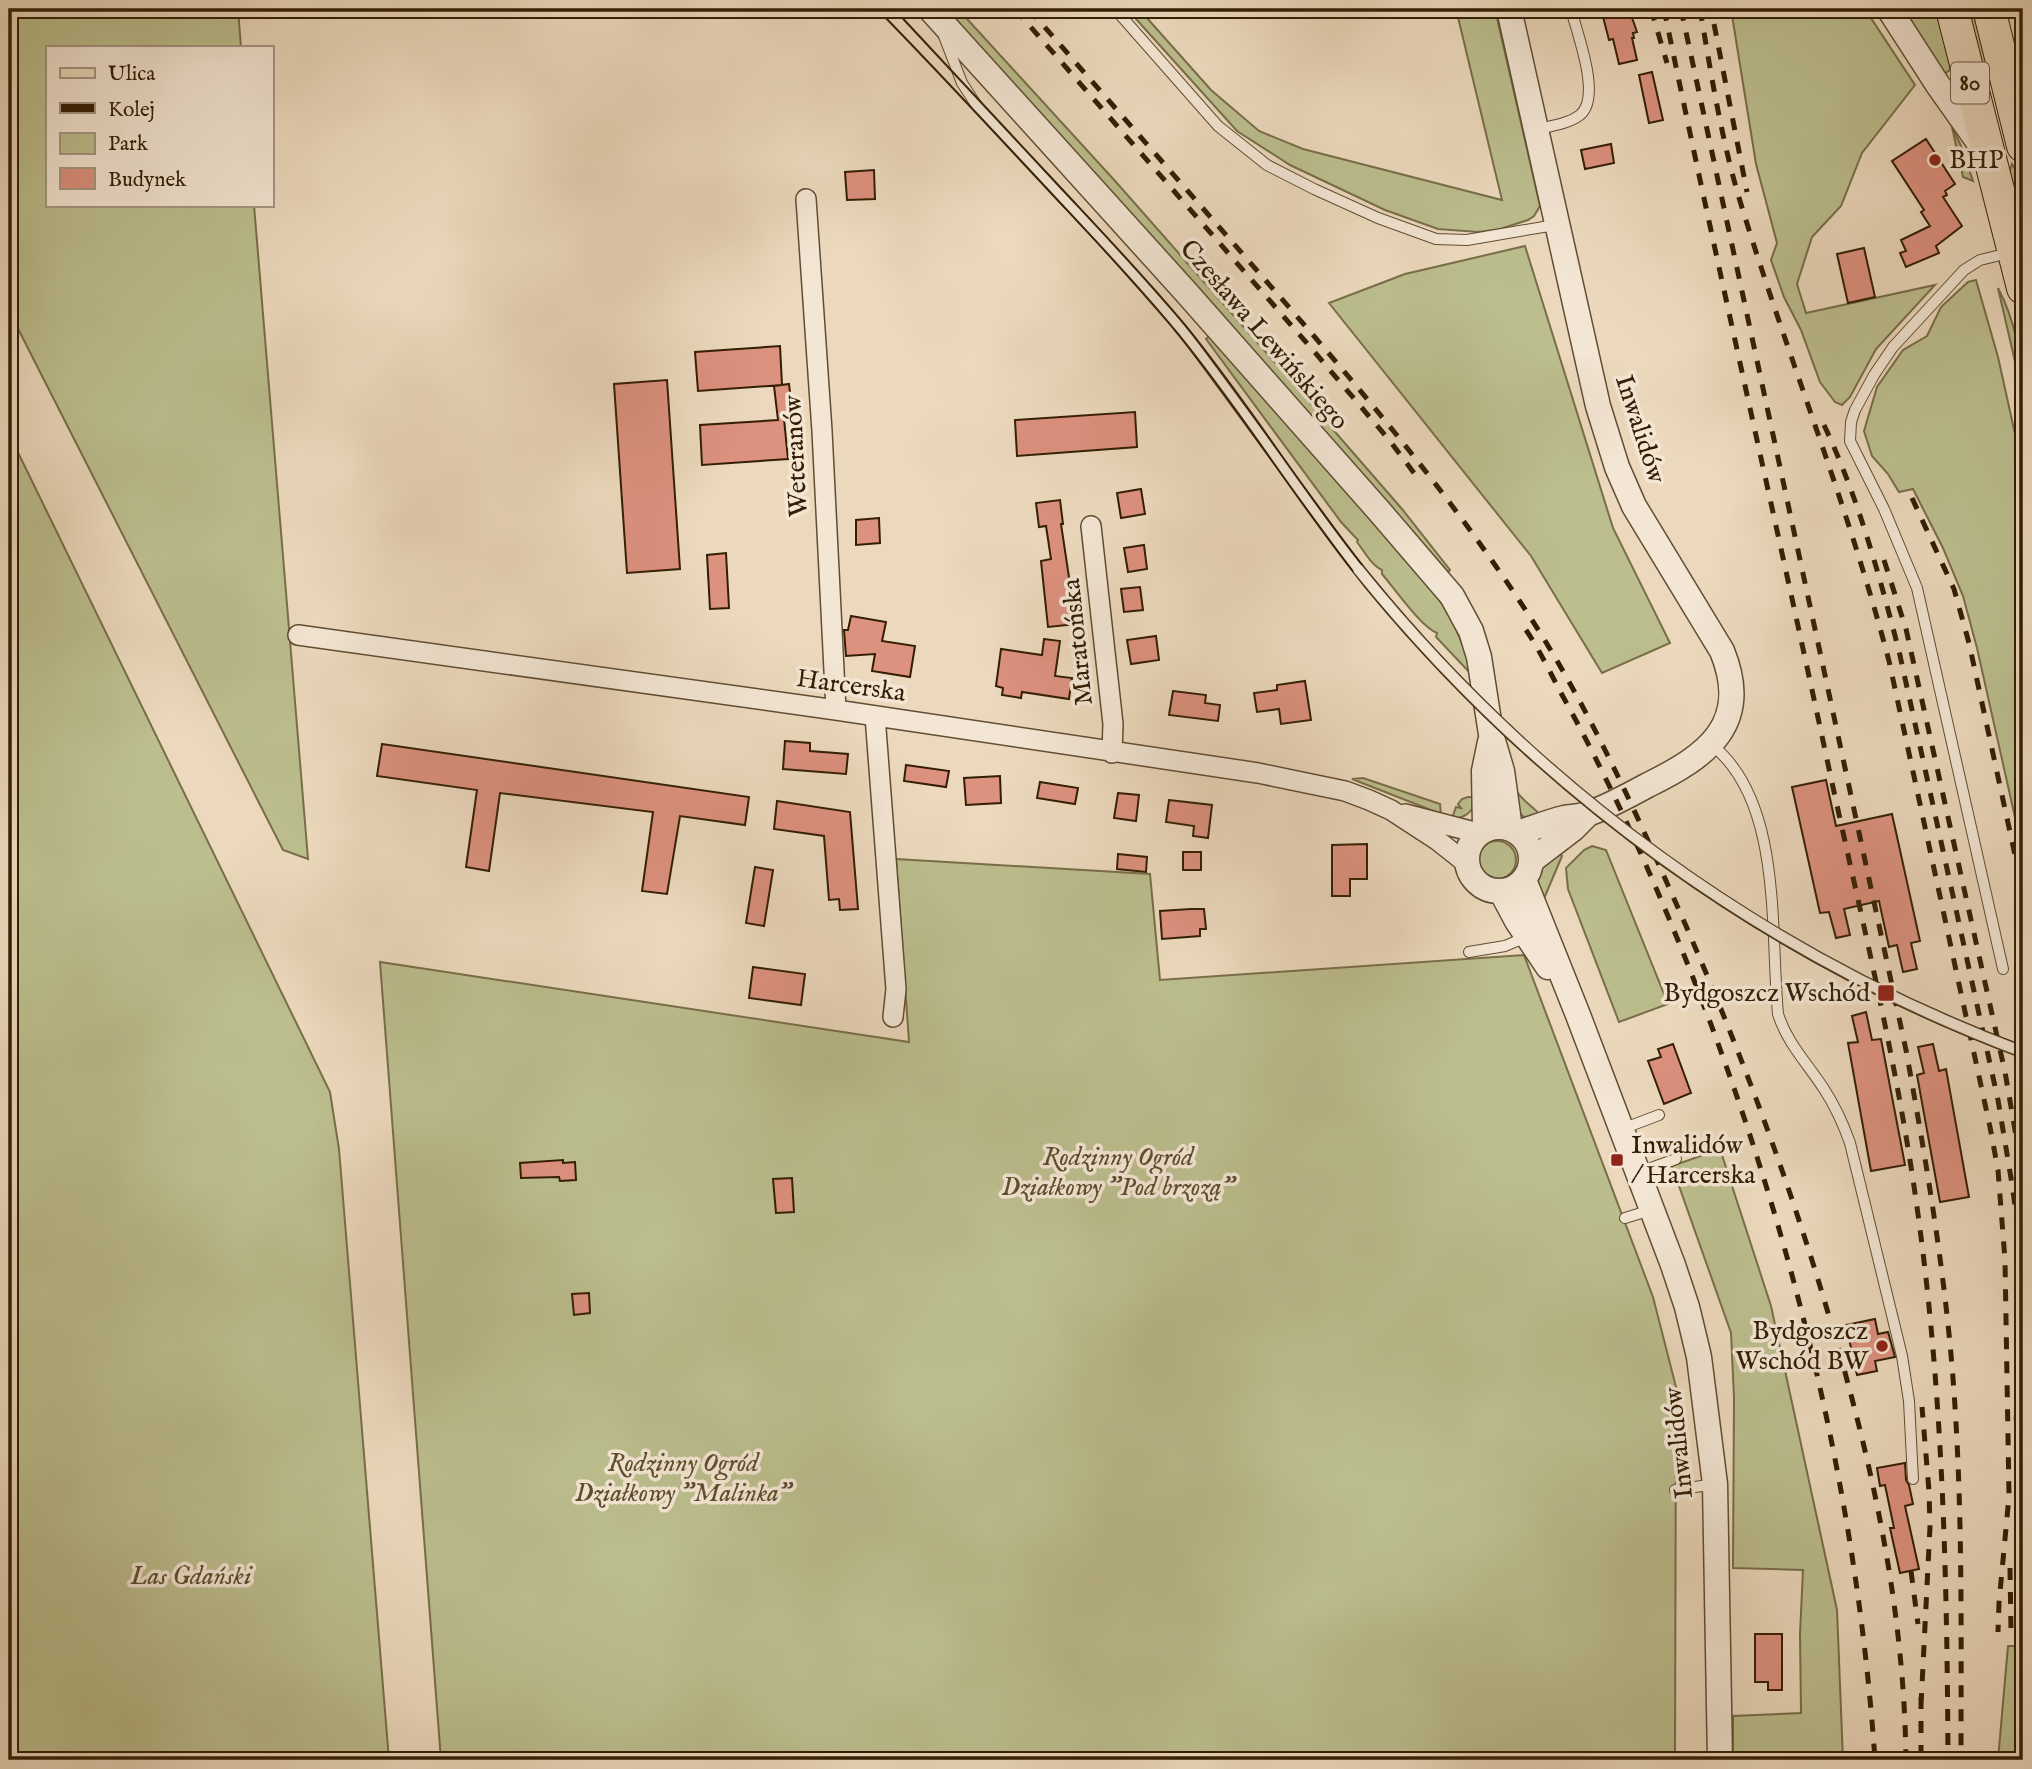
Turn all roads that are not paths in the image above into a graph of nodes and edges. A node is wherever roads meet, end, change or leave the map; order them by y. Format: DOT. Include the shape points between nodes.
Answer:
graph roads {
  1 [pos="1115,9"];
  2 [pos="1509,9"];
  3 [pos="1571,9"];
  4 [pos="1889,9"];
  5 [pos="1952,9"];
  6 [pos="1989,9"];
  7 [pos="936,15"];
  8 [pos="1536,130"];
  9 [pos="2023,146"];
  10 [pos="1989,157"];
  11 [pos="806,199"];
  12 [pos="1557,225"];
  13 [pos="2013,252"];
  14 [pos="2023,288"];
  15 [pos="1091,526"];
  16 [pos="298,635"];
  17 [pos="836,710"];
  18 [pos="875,716"];
  19 [pos="1492,734"];
  20 [pos="1712,745"];
  21 [pos="1112,753"];
  22 [pos="1391,810"];
  23 [pos="1587,815"];
  24 [pos="1482,831"];
  25 [pos="1514,831"];
  26 [pos="1466,863"];
  27 [pos="1527,870"];
  28 [pos="1501,891"];
  29 [pos="1527,936"];
  30 [pos="1469,952"];
  31 [pos="2003,969"];
  32 [pos="1578,1015"];
  33 [pos="893,1017"];
  34 [pos="2023,1052"];
  35 [pos="1659,1115"];
  36 [pos="1622,1130"];
  37 [pos="1675,1159"];
  38 [pos="1638,1173"];
  39 [pos="1652,1210"];
  40 [pos="1625,1218"];
  41 [pos="1913,1479"];
  42 [pos="1715,1484"];
  43 [pos="1675,1490"];
  44 [pos="1720,1760"];
  1 -- 12 [label="lane" via="1218,126 1268,166 1314,189 1436,239 1467,240"];
  2 -- 8 [label="street, Inwalidów"];
  3 -- 8 [label="lane" via="1590,87 1589,104 1564,123"];
  4 -- 10 [label="street"];
  5 -- 10 [label="main road, 80"];
  6 -- 9 [label="main road, 80"];
  7 -- 19 [label="street, Czesława Lewińskiego" via="1452,596 1471,631"];
  7 -- 34 [label="lane, bridge" via="962,83 977,106 1183,331 1358,569 1440,663 1515,738 1584,799 1727,903 1825,961 1922,1010"];
  8 -- 12 [label="street, Inwalidów"];
  10 -- 13 [label="main road, 80"];
  11 -- 17 [label="street, Weteranów"];
  12 -- 20 [label="street, Inwalidów" via="1598,406 1617,467 1634,506 1727,663 1730,705"];
  13 -- 14 [label="main road, 80"];
  13 -- 31 [label="lane" via="1980,260 1964,270 1893,347 1855,410 1850,441 1917,588"];
  15 -- 21 [label="street, Maratońska" via="1113,724"];
  16 -- 17 [label="street, Harcerska"];
  17 -- 18 [label="street, Harcerska"];
  18 -- 21 [label="street, Harcerska"];
  18 -- 33 [label="street" via="896,989"];
  19 -- 24 [label="street, Czesława Lewińskiego" via="1484,771"];
  19 -- 25 [label="street, Czesława Lewińskiego"];
  20 -- 23 [label="street, Inwalidów" via="1689,763"];
  20 -- 41 [label="lane" via="1745,786 1763,837 1782,1027 1841,1116 1850,1143 1902,1356"];
  21 -- 22 [label="street, Harcerska" via="1345,791"];
  22 -- 24 [label="street, Harcerska"];
  22 -- 26 [label="street, Harcerska"];
  23 -- 25 [label="street, Inwalidów"];
  23 -- 27 [label="street, Inwalidów"];
  24 -- 25 [label="street" via="1493,827"];
  24 -- 26 [label="street" via="1471,842"];
  25 -- 27 [label="street" via="1529,847"];
  26 -- 28 [label="street" via="1475,882"];
  27 -- 28 [label="street" via="1516,887"];
  27 -- 32 [label="street, Inwalidów"];
  28 -- 29 [label="street, Inwalidów"];
  29 -- 30 [label="lane" via="1505,946"];
  29 -- 32 [label="street, Inwalidów"];
  32 -- 36 [label="street, Inwalidów"];
  35 -- 36 [label="lane"];
  36 -- 38 [label="street, Inwalidów"];
  37 -- 38 [label="lane"];
  38 -- 39 [label="street, Inwalidów"];
  39 -- 40 [label="lane"];
  39 -- 42 [label="street, Inwalidów" via="1687,1307 1699,1357"];
  42 -- 43 [label="lane"];
  42 -- 44 [label="street, Inwalidów"];
}
